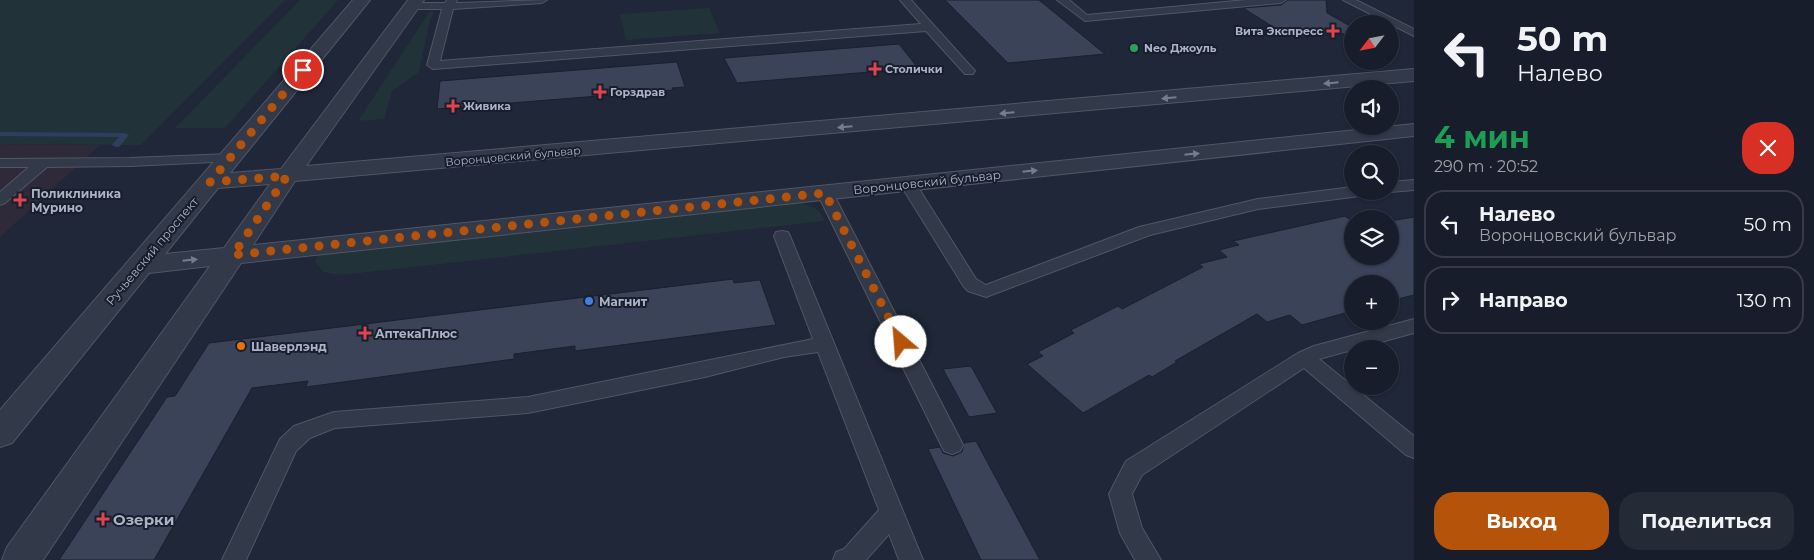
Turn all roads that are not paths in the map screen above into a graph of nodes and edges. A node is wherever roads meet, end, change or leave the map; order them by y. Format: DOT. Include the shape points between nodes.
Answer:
graph roads {
  1 [pos="362,0"];
  2 [pos="542,0"];
  3 [pos="905,0"];
  4 [pos="1062,0"];
  5 [pos="1281,0"];
  6 [pos="1348,0"];
  7 [pos="414,3"];
  8 [pos="450,3"];
  9 [pos="929,27"];
  10 [pos="1414,34"];
  11 [pos="969,71"];
  12 [pos="1414,75"];
  13 [pos="1414,130"];
  14 [pos="230,158"];
  15 [pos="43,162"];
  16 [pos="0,163"];
  17 [pos="287,176"];
  18 [pos="210,182"];
  19 [pos="908,184"];
  20 [pos="1414,184"];
  21 [pos="1399,186"];
  22 [pos="825,193"];
  23 [pos="1344,193"];
  24 [pos="0,200"];
  25 [pos="782,236"];
  26 [pos="233,255"];
  27 [pos="141,265"];
  28 [pos="1414,326"];
  29 [pos="825,344"];
  30 [pos="1305,358"];
  31 [pos="0,433"];
  32 [pos="952,445"];
  33 [pos="1414,449"];
  34 [pos="892,513"];
  35 [pos="20,560"];
  36 [pos="234,560"];
  37 [pos="845,560"];
  38 [pos="852,560"];
  39 [pos="911,560"];
  40 [pos="1149,560"];
  1 -- 14 [label="street, Ручьевский проспект"];
  2 -- 8 [label="lane"];
  3 -- 9 [label="lane"];
  4 -- 5 [label="lane" via="1085,18"];
  6 -- 10 [label="lane"];
  7 -- 8 [label="lane"];
  7 -- 17 [label="street"];
  8 -- 9 [label="lane" via="433,65"];
  9 -- 11 [label="lane"];
  12 -- 17 [label="street, Воронцовский бульвар, one-way"];
  19 -- 13 [label="street, Воронцовский бульвар, one-way"];
  14 -- 15 [label="lane"];
  14 -- 18 [label="street, Ручьевский проспект"];
  15 -- 16 [label="lane"];
  15 -- 24 [label="lane"];
  17 -- 18 [label="street, Воронцовский бульвар"];
  17 -- 26 [label="street"];
  18 -- 27 [label="street, Ручьевский проспект"];
  19 -- 22 [label="street, Воронцовский бульвар"];
  19 -- 23 [label="lane" via="970,283 986,291 1145,230 1258,204"];
  20 -- 21 [label="lane"];
  22 -- 26 [label="street, Воронцовский бульвар"];
  22 -- 32 [label="lane"];
  25 -- 29 [label="lane"];
  27 -- 26 [label="street, Воронцовский бульвар, one-way"];
  26 -- 35 [label="street"];
  27 -- 31 [label="street, Ручьевский проспект"];
  28 -- 30 [label="lane"];
  29 -- 34 [label="lane"];
  29 -- 36 [label="lane" via="528,405 334,420 302,432 288,445"];
  30 -- 33 [label="lane"];
  30 -- 40 [label="lane" via="1134,468 1120,494 1132,533"];
  34 -- 38 [label="lane"];
  34 -- 39 [label="lane"];
  37 -- 38 [label="lane"];
}
